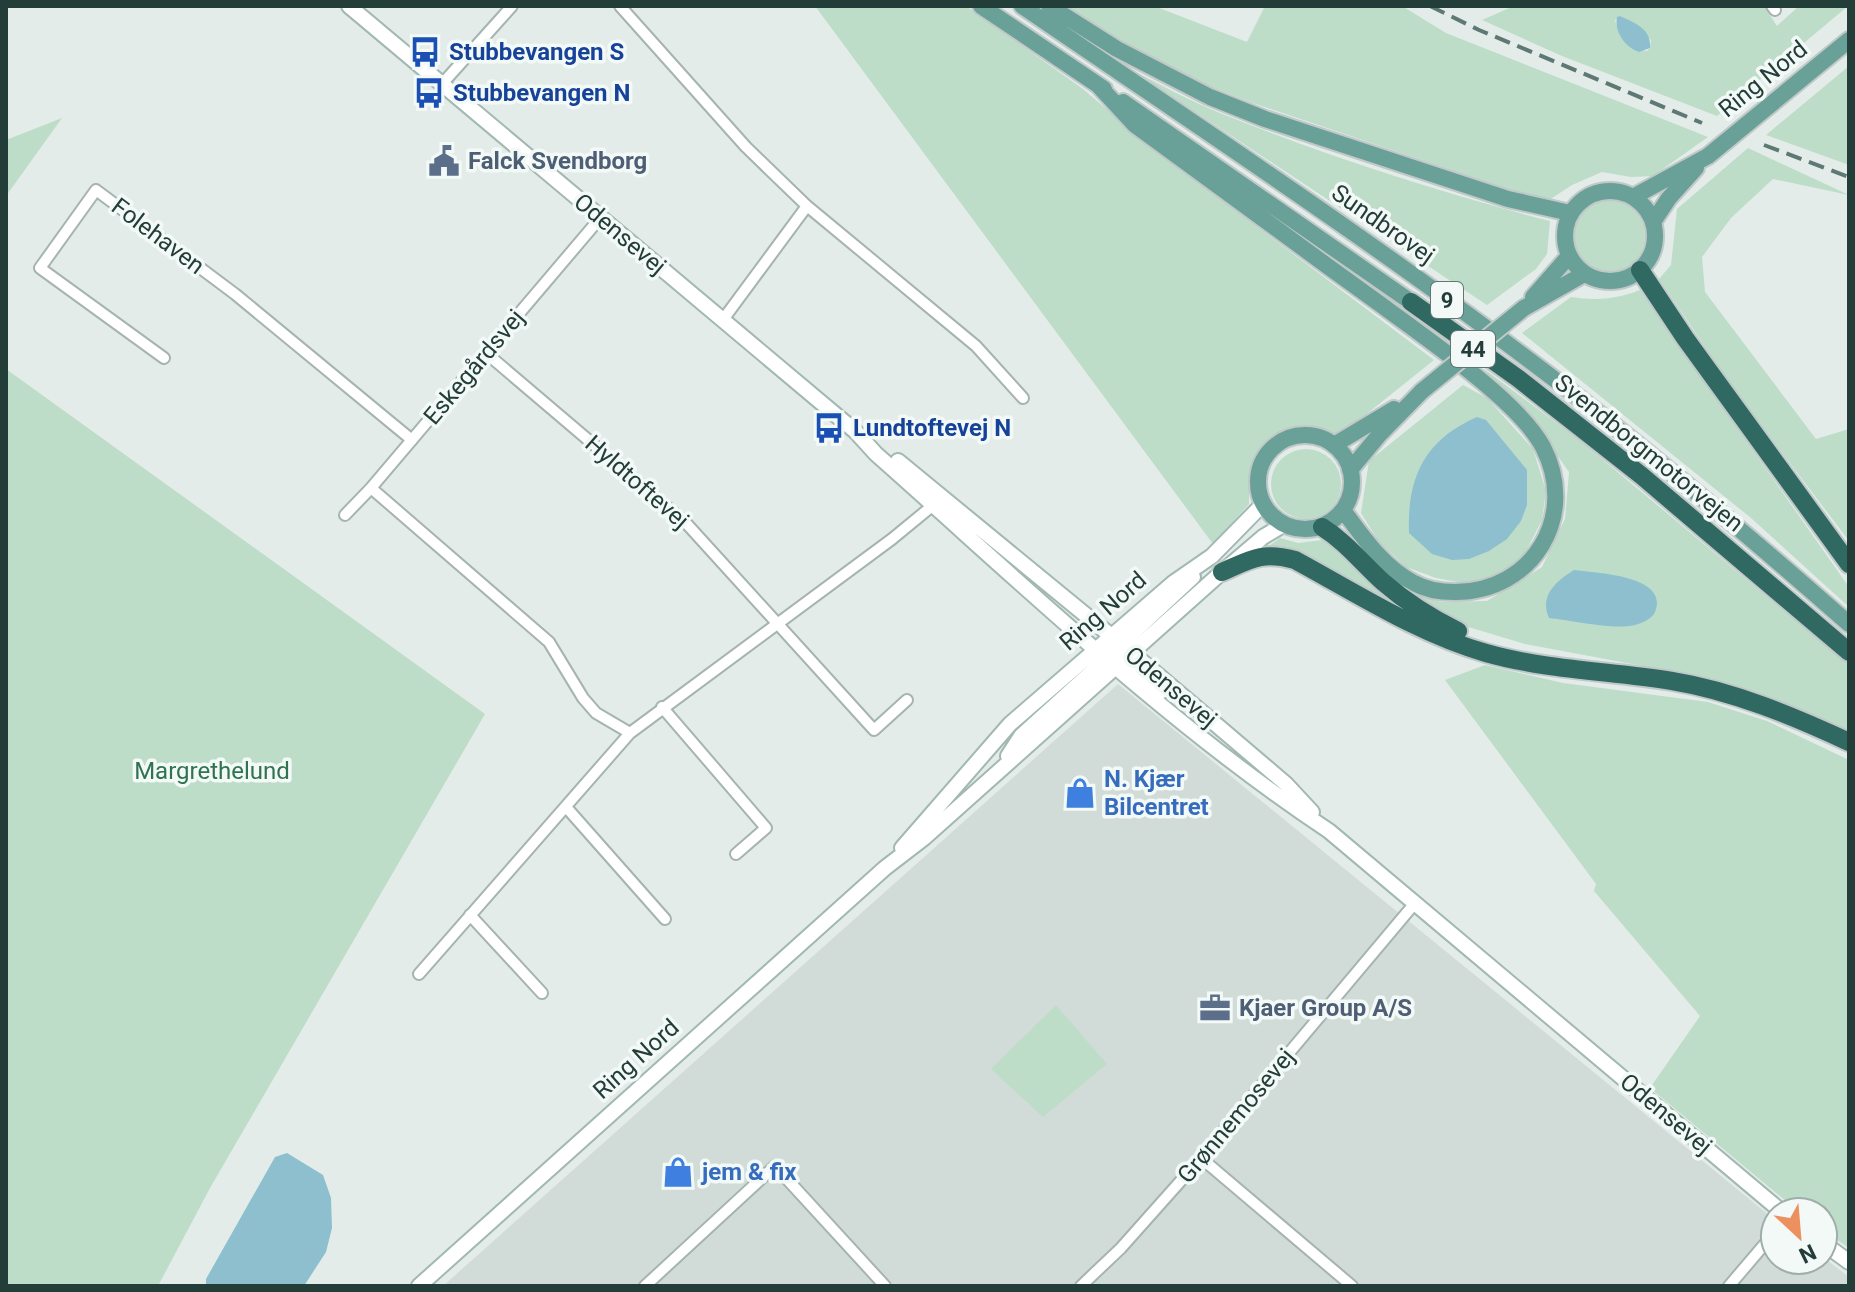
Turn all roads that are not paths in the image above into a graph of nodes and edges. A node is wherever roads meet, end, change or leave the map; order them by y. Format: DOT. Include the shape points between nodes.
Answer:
graph roads {
  1 [pos="349,6"];
  2 [pos="512,6"];
  3 [pos="620,6"];
  4 [pos="981,6"];
  5 [pos="1022,6"];
  6 [pos="1049,6"];
  7 [pos="1849,40"];
  8 [pos="442,84"];
  9 [pos="1098,85"];
  10 [pos="1708,156"];
  11 [pos="1633,197"];
  12 [pos="807,206"];
  13 [pos="1570,213"];
  14 [pos="601,217"];
  15 [pos="1653,222"];
  16 [pos="1569,256"];
  17 [pos="1640,270"];
  18 [pos="1584,274"];
  19 [pos="1411,302"];
  20 [pos="1524,308"];
  21 [pos="722,321"];
  22 [pos="486,353"];
  23 [pos="164,358"];
  24 [pos="1422,391"];
  25 [pos="1023,398"];
  26 [pos="412,440"];
  27 [pos="1334,445"];
  28 [pos="1350,470"];
  29 [pos="371,488"];
  30 [pos="937,501"];
  31 [pos="1263,504"];
  32 [pos="1343,510"];
  33 [pos="345,515"];
  34 [pos="1283,525"];
  35 [pos="1322,527"];
  36 [pos="1217,564"];
  37 [pos="1849,564"];
  38 [pos="777,623"];
  39 [pos="1849,624"];
  40 [pos="1113,652"];
  41 [pos="1849,652"];
  42 [pos="1616,673"];
  43 [pos="907,700"];
  44 [pos="662,707"];
  45 [pos="630,733"];
  46 [pos="1849,742"];
  47 [pos="566,807"];
  48 [pos="1329,831"];
  49 [pos="736,854"];
  50 [pos="885,868"];
  51 [pos="1415,903"];
  52 [pos="470,915"];
  53 [pos="665,919"];
  54 [pos="419,974"];
  55 [pos="542,993"];
  56 [pos="1201,1158"];
  57 [pos="1763,1196"];
  58 [pos="1759,1251"];
  59 [pos="419,1286"];
  60 [pos="645,1286"];
  61 [pos="885,1286"];
  62 [pos="1081,1286"];
  63 [pos="1352,1286"];
  64 [pos="1729,1286"];
  1 -- 8 [label="main road, Odensevej"];
  2 -- 8 [label="street"];
  3 -- 12 [label="street" via="746,147"];
  4 -- 9 [label="main road, Sundbrovej / 9"];
  5 -- 39 [label="main road, Sundbrovej / 9" via="1331,216 1552,378"];
  6 -- 13 [label="main road" via="1117,49 1265,119 1508,199"];
  7 -- 10 [label="main road, Ring Nord"];
  8 -- 14 [label="main road, Odensevej"];
  9 -- 19 [label="main road, Sundbrovej / 9"];
  9 -- 32 [label="main road" via="1135,125 1495,393 1543,446 1556,494 1550,530 1526,566 1508,580 1470,592 1442,592 1393,570"];
  10 -- 11 [label="main road, Ring Nord"];
  10 -- 15 [label="main road, Ring Nord"];
  11 -- 13 [label="main road" via="1597,192"];
  11 -- 15 [label="main road"];
  12 -- 21 [label="street"];
  12 -- 25 [label="street" via="976,346"];
  13 -- 16 [label="main road" via="1564,236"];
  14 -- 21 [label="main road, Odensevej"];
  14 -- 22 [label="street, Eskegårdsvej"];
  15 -- 17 [label="main road" via="1655,245"];
  16 -- 18 [label="main road"];
  16 -- 20 [label="main road, 44"];
  17 -- 18 [label="main road" via="1608,282"];
  17 -- 37 [label="highway"];
  18 -- 20 [label="main road, 44"];
  19 -- 41 [label="highway, Svendborgmotorvejen / 9" via="1642,476"];
  20 -- 24 [label="main road, 44, bridge"];
  21 -- 30 [label="main road, Odensevej"];
  22 -- 26 [label="street, Eskegårdsvej"];
  22 -- 38 [label="street, Hyldtoftevej" via="686,523"];
  23 -- 26 [label="street, Folehaven" via="40,268 96,190 235,294"];
  24 -- 27 [label="main road, 44"];
  24 -- 28 [label="main road, 44"];
  26 -- 29 [label="street, Eskegårdsvej"];
  27 -- 28 [label="main road"];
  27 -- 31 [label="main road" via="1308,435 1280,442 1261,463 1257,477"];
  28 -- 32 [label="main road" via="1350,497"];
  29 -- 33 [label="street, Eskegårdsvej"];
  29 -- 45 [label="street" via="549,642 596,713"];
  30 -- 38 [label="street"];
  30 -- 40 [label="main road, Odensevej"];
  30 -- 40 [label="main road, Odensevej" via="989,554"];
  31 -- 34 [label="main road"];
  31 -- 36 [label="main road, Ring Nord"];
  32 -- 35 [label="main road"];
  34 -- 35 [label="main road"];
  34 -- 36 [label="main road, Ring Nord"];
  35 -- 42 [label="highway" via="1411,604 1467,636"];
  36 -- 40 [label="main road, Ring Nord"];
  36 -- 40 [label="main road, Ring Nord" via="1173,583"];
  36 -- 42 [label="highway" via="1275,555 1295,560 1433,633 1482,652 1526,664"];
  38 -- 43 [label="street, Hyldtoftevej" via="874,730"];
  38 -- 44 [label="street"];
  40 -- 48 [label="main road, Odensevej" via="1276,796"];
  40 -- 48 [label="main road, Odensevej" via="1243,748"];
  40 -- 50 [label="main road, Ring Nord" via="997,773"];
  40 -- 50 [label="main road, Ring Nord" via="1000,734"];
  42 -- 46 [label="highway" via="1741,699"];
  44 -- 45 [label="street"];
  44 -- 49 [label="street" via="766,828"];
  45 -- 47 [label="street"];
  47 -- 52 [label="street"];
  47 -- 53 [label="street"];
  48 -- 51 [label="main road, Odensevej"];
  50 -- 59 [label="main road, Ring Nord"];
  51 -- 56 [label="street, Grønnemosevej"];
  51 -- 57 [label="main road, Odensevej"];
  52 -- 54 [label="street"];
  52 -- 55 [label="street"];
  56 -- 62 [label="street, Grønnemosevej"];
  56 -- 63 [label="street"];
  58 -- 64 [label="street"];
  60 -- 61 [label="street" via="775,1166"];
}
